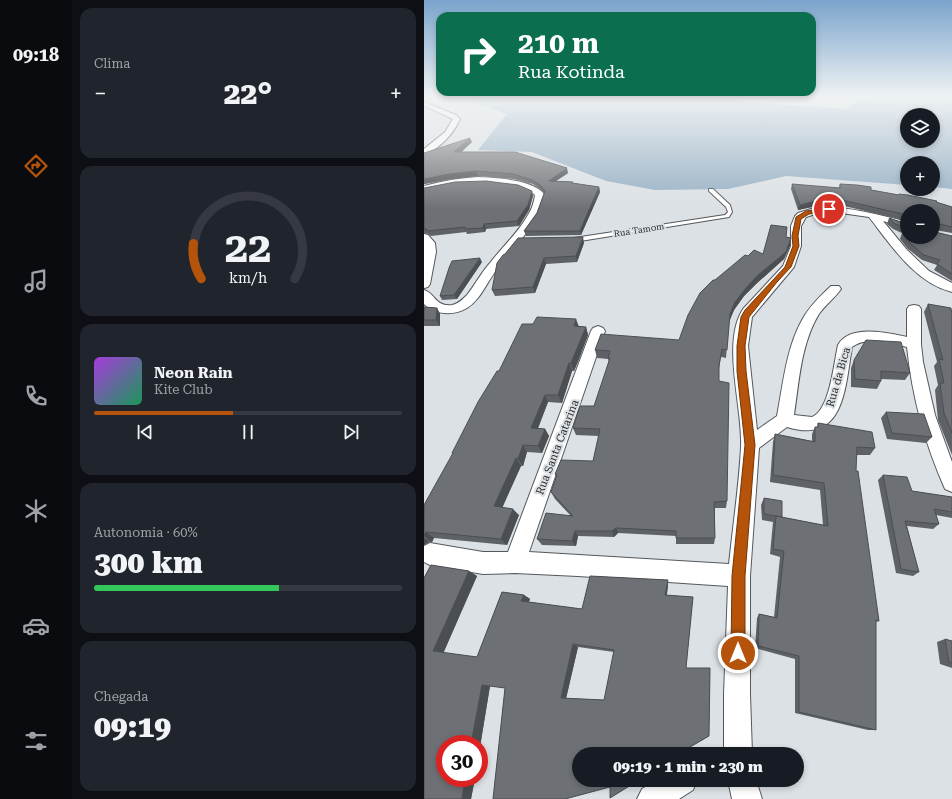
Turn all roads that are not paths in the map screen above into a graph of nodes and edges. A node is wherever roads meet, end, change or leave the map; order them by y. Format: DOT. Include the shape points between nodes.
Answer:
graph roads {
  1 [pos="445,134"];
  2 [pos="424,152"];
  3 [pos="424,189"];
  4 [pos="711,190"];
  5 [pos="872,215"];
  6 [pos="900,223"];
  7 [pos="424,237"];
  8 [pos="569,240"];
  9 [pos="424,284"];
  10 [pos="952,288"];
  11 [pos="835,289"];
  12 [pos="424,294"];
  13 [pos="914,309"];
  14 [pos="598,331"];
  15 [pos="914,344"];
  16 [pos="785,419"];
  17 [pos="750,445"];
  18 [pos="952,483"];
  19 [pos="430,554"];
  20 [pos="515,562"];
  21 [pos="739,576"];
  22 [pos="738,747"];
  23 [pos="672,787"];
  24 [pos="744,787"];
  25 [pos="652,799"];
  26 [pos="747,799"];
  1 -- 2 [label="street"];
  3 -- 12 [label="street" via="477,178 528,186 540,195 540,202 518,240 493,266 474,295 464,304 452,308 438,308 430,303"];
  4 -- 8 [label="lane, Rua Tamom" via="728,206 730,212 727,216"];
  5 -- 6 [label="street"];
  5 -- 10 [label="street" via="925,274"];
  5 -- 17 [label="street" via="821,209 798,218 796,246 788,267 748,312 743,325 741,346"];
  7 -- 9 [label="street" via="430,243"];
  11 -- 16 [label="street" via="814,312 806,326"];
  13 -- 15 [label="street"];
  14 -- 20 [label="street, Rua Santa Catarina"];
  15 -- 16 [label="street, Rua da Bica" via="886,338 856,338 846,345 835,398 823,418 814,424 799,424"];
  15 -- 18 [label="street" via="926,409 941,459"];
  16 -- 17 [label="street"];
  17 -- 21 [label="street"];
  19 -- 20 [label="street" via="483,563"];
  20 -- 21 [label="street"];
  21 -- 22 [label="street"];
  23 -- 25 [label="street"];
  24 -- 26 [label="street"];
}
